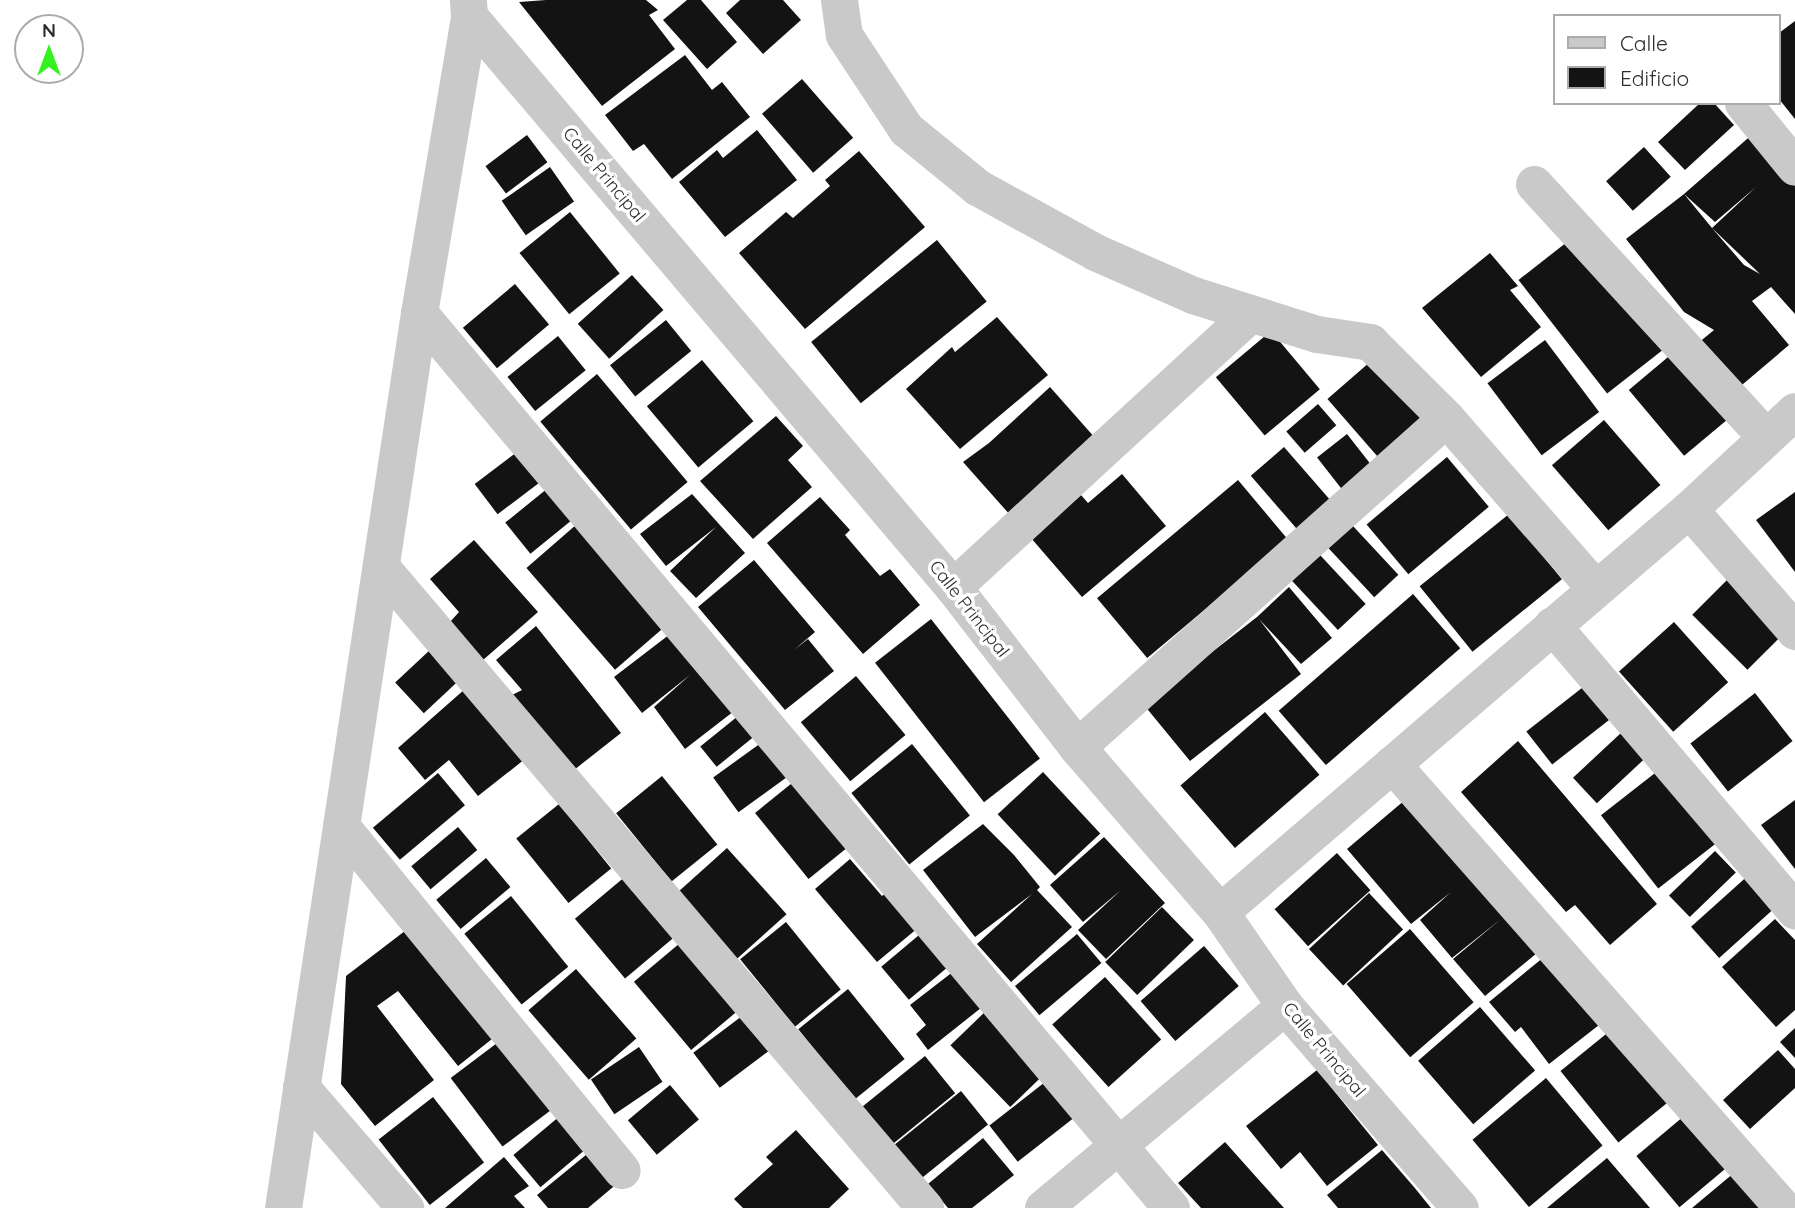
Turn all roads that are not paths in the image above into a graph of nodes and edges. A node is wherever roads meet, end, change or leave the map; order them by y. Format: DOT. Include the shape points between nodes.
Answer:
graph roads {
  1 [pos="839,0"];
  2 [pos="469,8"];
  3 [pos="1745,105"];
  4 [pos="1795,167"];
  5 [pos="1534,184"];
  6 [pos="419,313"];
  7 [pos="1249,315"];
  8 [pos="1795,411"];
  9 [pos="1446,418"];
  10 [pos="1765,436"];
  11 [pos="1689,509"];
  12 [pos="381,567"];
  13 [pos="953,587"];
  14 [pos="1595,588"];
  15 [pos="1552,625"];
  16 [pos="1795,631"];
  17 [pos="1077,747"];
  18 [pos="1392,764"];
  19 [pos="341,826"];
  20 [pos="1795,911"];
  21 [pos="1220,912"];
  22 [pos="1285,1006"];
  23 [pos="301,1087"];
  24 [pos="1118,1147"];
  25 [pos="622,1170"];
  26 [pos="283,1208"];
  27 [pos="405,1208"];
  28 [pos="925,1208"];
  29 [pos="1043,1208"];
  30 [pos="1171,1208"];
  31 [pos="1460,1208"];
  32 [pos="1783,1208"];
  1 -- 7 [label="street" via="844,35 906,129 977,187 1095,252"];
  2 -- 6 [label="street"];
  2 -- 13 [label="street, Calle Principal"];
  3 -- 4 [label="street"];
  5 -- 10 [label="street"];
  6 -- 12 [label="street"];
  6 -- 24 [label="street"];
  7 -- 9 [label="street" via="1317,334 1370,342"];
  7 -- 13 [label="street"];
  8 -- 10 [label="street"];
  9 -- 14 [label="street"];
  9 -- 17 [label="street"];
  10 -- 11 [label="street"];
  11 -- 14 [label="street"];
  11 -- 16 [label="street"];
  12 -- 19 [label="street"];
  12 -- 28 [label="street"];
  13 -- 17 [label="street, Calle Principal"];
  14 -- 15 [label="street"];
  15 -- 18 [label="street"];
  15 -- 20 [label="street"];
  17 -- 21 [label="street, Calle Principal"];
  18 -- 21 [label="street"];
  18 -- 32 [label="street"];
  19 -- 23 [label="street"];
  19 -- 25 [label="street"];
  21 -- 22 [label="street, Calle Principal"];
  22 -- 24 [label="street"];
  22 -- 31 [label="street, Calle Principal"];
  23 -- 26 [label="street"];
  23 -- 27 [label="street"];
  24 -- 29 [label="street"];
  24 -- 30 [label="street"];
}
